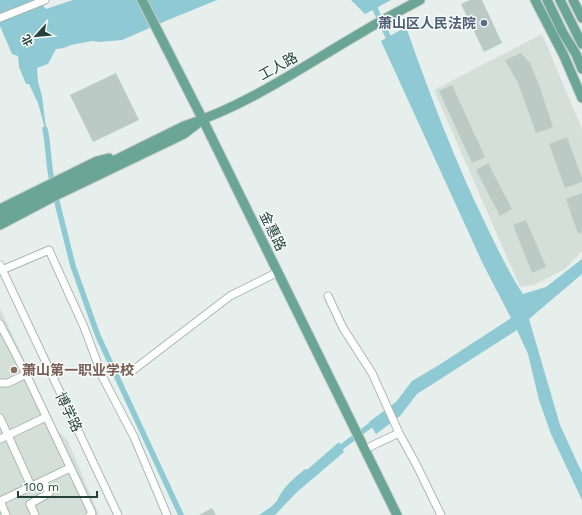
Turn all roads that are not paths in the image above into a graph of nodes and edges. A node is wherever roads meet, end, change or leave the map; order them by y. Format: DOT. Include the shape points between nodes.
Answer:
graph roads {
  1 [pos="142,0"];
  2 [pos="420,0"];
  3 [pos="535,0"];
  4 [pos="547,0"];
  5 [pos="560,0"];
  6 [pos="573,0"];
  7 [pos="43,1"];
  8 [pos="410,2"];
  9 [pos="0,18"];
  10 [pos="582,18"];
  11 [pos="582,44"];
  12 [pos="582,69"];
  13 [pos="582,98"];
  14 [pos="203,120"];
  15 [pos="135,154"];
  16 [pos="99,171"];
  17 [pos="0,209"];
  18 [pos="0,217"];
  19 [pos="0,225"];
  20 [pos="0,229"];
  21 [pos="1,268"];
  22 [pos="278,272"];
  23 [pos="328,296"];
  24 [pos="0,324"];
  25 [pos="132,371"];
  26 [pos="26,374"];
  27 [pos="0,383"];
  28 [pos="46,417"];
  29 [pos="0,418"];
  30 [pos="400,433"];
  31 [pos="8,435"];
  32 [pos="0,439"];
  33 [pos="364,447"];
  34 [pos="70,468"];
  35 [pos="42,481"];
  36 [pos="31,486"];
  37 [pos="0,501"];
  38 [pos="6,515"];
  39 [pos="35,515"];
  40 [pos="90,515"];
  41 [pos="118,515"];
  42 [pos="168,515"];
  43 [pos="397,515"];
  44 [pos="441,515"];
  1 -- 14 [label="main road, 金惠路"];
  2 -- 8 [label="main road"];
  3 -- 13 [label="main road"];
  4 -- 12 [label="main road"];
  5 -- 11 [label="main road"];
  6 -- 10 [label="main road"];
  7 -- 9 [label="street"];
  8 -- 14 [label="main road, 工人路" via="401,10 294,74"];
  14 -- 15 [label="main road, 工人路" via="184,126"];
  14 -- 22 [label="main road, 金惠路"];
  15 -- 16 [label="main road, 工人路"];
  15 -- 17 [label="main road" via="97,161"];
  15 -- 20 [label="main road" via="114,173"];
  16 -- 18 [label="main road"];
  16 -- 19 [label="main road"];
  21 -- 41 [label="street, 博学路"];
  21 -- 42 [label="street" via="49,250 84,327 103,378 134,437"];
  22 -- 25 [label="street" via="230,296"];
  22 -- 33 [label="main road, 金惠路"];
  23 -- 30 [label="street" via="343,328 372,373"];
  24 -- 26 [label="street"];
  26 -- 27 [label="street" via="8,383"];
  26 -- 28 [label="street"];
  28 -- 31 [label="street"];
  28 -- 34 [label="street"];
  29 -- 31 [label="street"];
  30 -- 33 [label="street"];
  30 -- 44 [label="street"];
  31 -- 32 [label="street"];
  31 -- 36 [label="street"];
  33 -- 43 [label="main road"];
  34 -- 35 [label="street"];
  34 -- 40 [label="street" via="92,513"];
  35 -- 36 [label="street"];
  35 -- 39 [label="street" via="49,493 30,504"];
  36 -- 37 [label="street"];
  37 -- 38 [label="street"];
}
